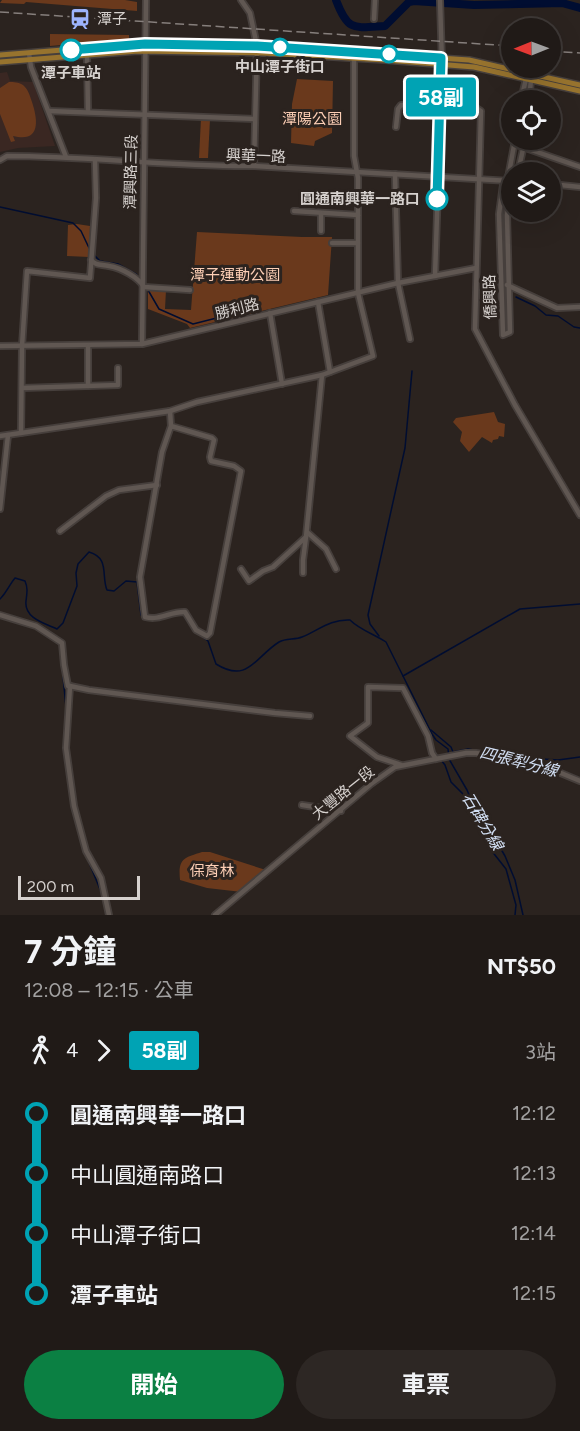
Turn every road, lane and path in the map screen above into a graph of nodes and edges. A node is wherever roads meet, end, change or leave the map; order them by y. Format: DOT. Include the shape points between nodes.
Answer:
graph roads {
  1 [pos="146,0"];
  2 [pos="241,0"];
  3 [pos="375,0"];
  4 [pos="440,0"];
  5 [pos="374,19"];
  6 [pos="145,47"];
  7 [pos="257,49"];
  8 [pos="29,53"];
  9 [pos="87,54"];
  10 [pos="0,55"];
  11 [pos="354,59"];
  12 [pos="30,60"];
  13 [pos="441,61"];
  14 [pos="0,62"];
  15 [pos="528,79"];
  16 [pos="580,85"];
  17 [pos="524,90"];
  18 [pos="529,90"];
  19 [pos="580,91"];
  20 [pos="440,106"];
  21 [pos="49,111"];
  22 [pos="88,111"];
  23 [pos="144,115"];
  24 [pos="255,119"];
  25 [pos="396,127"];
  26 [pos="534,150"];
  27 [pos="66,157"];
  28 [pos="0,160"];
  29 [pos="95,160"];
  30 [pos="143,162"];
  31 [pos="254,166"];
  32 [pos="580,167"];
  33 [pos="357,172"];
  34 [pos="395,174"];
  35 [pos="437,176"];
  36 [pos="479,178"];
  37 [pos="501,181"];
  38 [pos="561,185"];
  39 [pos="580,187"];
  40 [pos="501,204"];
  41 [pos="294,211"];
  42 [pos="321,213"];
  43 [pos="358,215"];
  44 [pos="507,222"];
  45 [pos="321,231"];
  46 [pos="332,243"];
  47 [pos="358,243"];
  48 [pos="91,254"];
  49 [pos="476,268"];
  50 [pos="435,276"];
  51 [pos="398,283"];
  52 [pos="144,284"];
  53 [pos="501,284"];
  54 [pos="509,285"];
  55 [pos="190,290"];
  56 [pos="357,293"];
  57 [pos="318,302"];
  58 [pos="580,307"];
  59 [pos="270,313"];
  60 [pos="410,339"];
  61 [pos="142,344"];
  62 [pos="0,346"];
  63 [pos="22,346"];
  64 [pos="88,346"];
  65 [pos="118,368"];
  66 [pos="330,372"];
  67 [pos="322,375"];
  68 [pos="282,384"];
  69 [pos="88,386"];
  70 [pos="22,388"];
  71 [pos="170,411"];
  72 [pos="171,426"];
  73 [pos="21,433"];
  74 [pos="8,435"];
  75 [pos="0,436"];
  76 [pos="157,485"];
  77 [pos="0,509"];
  78 [pos="580,515"];
  79 [pos="60,531"];
  80 [pos="307,535"];
  81 [pos="241,569"];
  82 [pos="336,569"];
  83 [pos="303,573"];
  84 [pos="0,615"];
  85 [pos="70,686"];
  86 [pos="310,716"];
  87 [pos="436,759"];
  88 [pos="403,766"];
  89 [pos="580,780"];
  90 [pos="302,805"];
  91 [pos="341,811"];
  92 [pos="110,915"];
  93 [pos="215,915"];
  1 -- 6 [label="street, 潭興路三段"];
  2 -- 7 [label="street" via="250,14"];
  3 -- 5 [label="street"];
  4 -- 13 [label="street"];
  6 -- 7 [label="main road"];
  6 -- 8 [label="main road"];
  6 -- 9 [label="main road"];
  6 -- 23 [label="street, 潭興路三段"];
  7 -- 11 [label="main road"];
  7 -- 13 [label="main road"];
  7 -- 24 [label="street"];
  8 -- 10 [label="main road"];
  8 -- 12 [label="street"];
  9 -- 12 [label="main road"];
  9 -- 22 [label="street"];
  11 -- 13 [label="main road"];
  11 -- 33 [label="street" via="353,144"];
  12 -- 14 [label="main road"];
  12 -- 21 [label="street"];
  13 -- 15 [label="main road"];
  13 -- 16 [label="main road" via="469,60"];
  13 -- 20 [label="street"];
  15 -- 17 [label="street"];
  15 -- 18 [label="street"];
  15 -- 19 [label="main road"];
  20 -- 25 [label="street" via="401,105"];
  20 -- 35 [label="street"];
  20 -- 36 [label="street" via="481,111"];
  21 -- 22 [label="street"];
  21 -- 27 [label="street"];
  22 -- 23 [label="street"];
  23 -- 24 [label="street"];
  23 -- 30 [label="street, 潭興路三段"];
  24 -- 31 [label="street"];
  26 -- 32 [label="street"];
  27 -- 28 [label="street, 興華一路" via="7,156"];
  27 -- 29 [label="street, 興華一路"];
  29 -- 30 [label="street, 興華一路"];
  29 -- 48 [label="street"];
  30 -- 31 [label="street, 興華一路"];
  30 -- 52 [label="street, 潭興路三段"];
  31 -- 33 [label="street, 興華一路"];
  33 -- 34 [label="street, 興華一路"];
  33 -- 43 [label="street"];
  34 -- 35 [label="street, 興華一路"];
  34 -- 51 [label="street"];
  35 -- 36 [label="street, 興華一路"];
  35 -- 50 [label="street"];
  36 -- 37 [label="street, 興華一路"];
  36 -- 49 [label="street"];
  38 -- 39 [label="street"];
  40 -- 53 [label="street, 僑興路"];
  41 -- 42 [label="street"];
  42 -- 43 [label="street"];
  42 -- 45 [label="street"];
  43 -- 47 [label="street"];
  44 -- 54 [label="street, 僑興路"];
  46 -- 47 [label="street"];
  47 -- 56 [label="street"];
  48 -- 52 [label="street" via="97,265 119,269"];
  48 -- 63 [label="street" via="90,278 27,272"];
  49 -- 50 [label="street, 勝利路"];
  49 -- 78 [label="street" via="475,329"];
  50 -- 51 [label="street, 勝利路"];
  51 -- 56 [label="street, 勝利路"];
  51 -- 60 [label="street"];
  52 -- 55 [label="street"];
  52 -- 61 [label="street, 潭興路三段"];
  53 -- 54 [label="street"];
  53 -- 54 [label="street, 僑興路" via="503,335 510,332"];
  54 -- 58 [label="street" via="556,308"];
  56 -- 57 [label="street, 勝利路"];
  56 -- 66 [label="street" via="373,356"];
  57 -- 59 [label="street, 勝利路"];
  57 -- 66 [label="street"];
  59 -- 61 [label="street, 勝利路"];
  59 -- 68 [label="street"];
  61 -- 64 [label="street, 勝利路"];
  62 -- 63 [label="street, 勝利路"];
  63 -- 64 [label="street, 勝利路"];
  63 -- 70 [label="street"];
  64 -- 69 [label="street"];
  65 -- 69 [label="street" via="118,385"];
  66 -- 67 [label="street"];
  67 -- 68 [label="street"];
  67 -- 80 [label="street"];
  68 -- 71 [label="street"];
  69 -- 70 [label="street"];
  70 -- 73 [label="street"];
  71 -- 72 [label="street"];
  71 -- 73 [label="street"];
  72 -- 76 [label="street"];
  72 -- 76 [label="street" via="212,438 211,461 241,471 207,636 196,630 185,612 145,617 140,577"];
  73 -- 74 [label="street"];
  74 -- 75 [label="street"];
  74 -- 77 [label="street"];
  76 -- 79 [label="street" via="112,493"];
  80 -- 81 [label="street" via="273,567 249,581"];
  80 -- 82 [label="street" via="326,549"];
  80 -- 83 [label="street"];
  84 -- 85 [label="street" via="36,626 62,643"];
  85 -- 86 [label="street"];
  85 -- 92 [label="street" via="66,748 74,806"];
  87 -- 88 [label="street, 大豐路一段"];
  87 -- 88 [label="street" via="403,688 369,687 368,723 350,736 377,757"];
  87 -- 89 [label="street, 大豐路一段" via="476,753 539,764"];
  88 -- 91 [label="street, 大豐路一段" via="395,767 371,784"];
  90 -- 91 [label="street"];
  91 -- 93 [label="street, 大豐路一段"];
}
